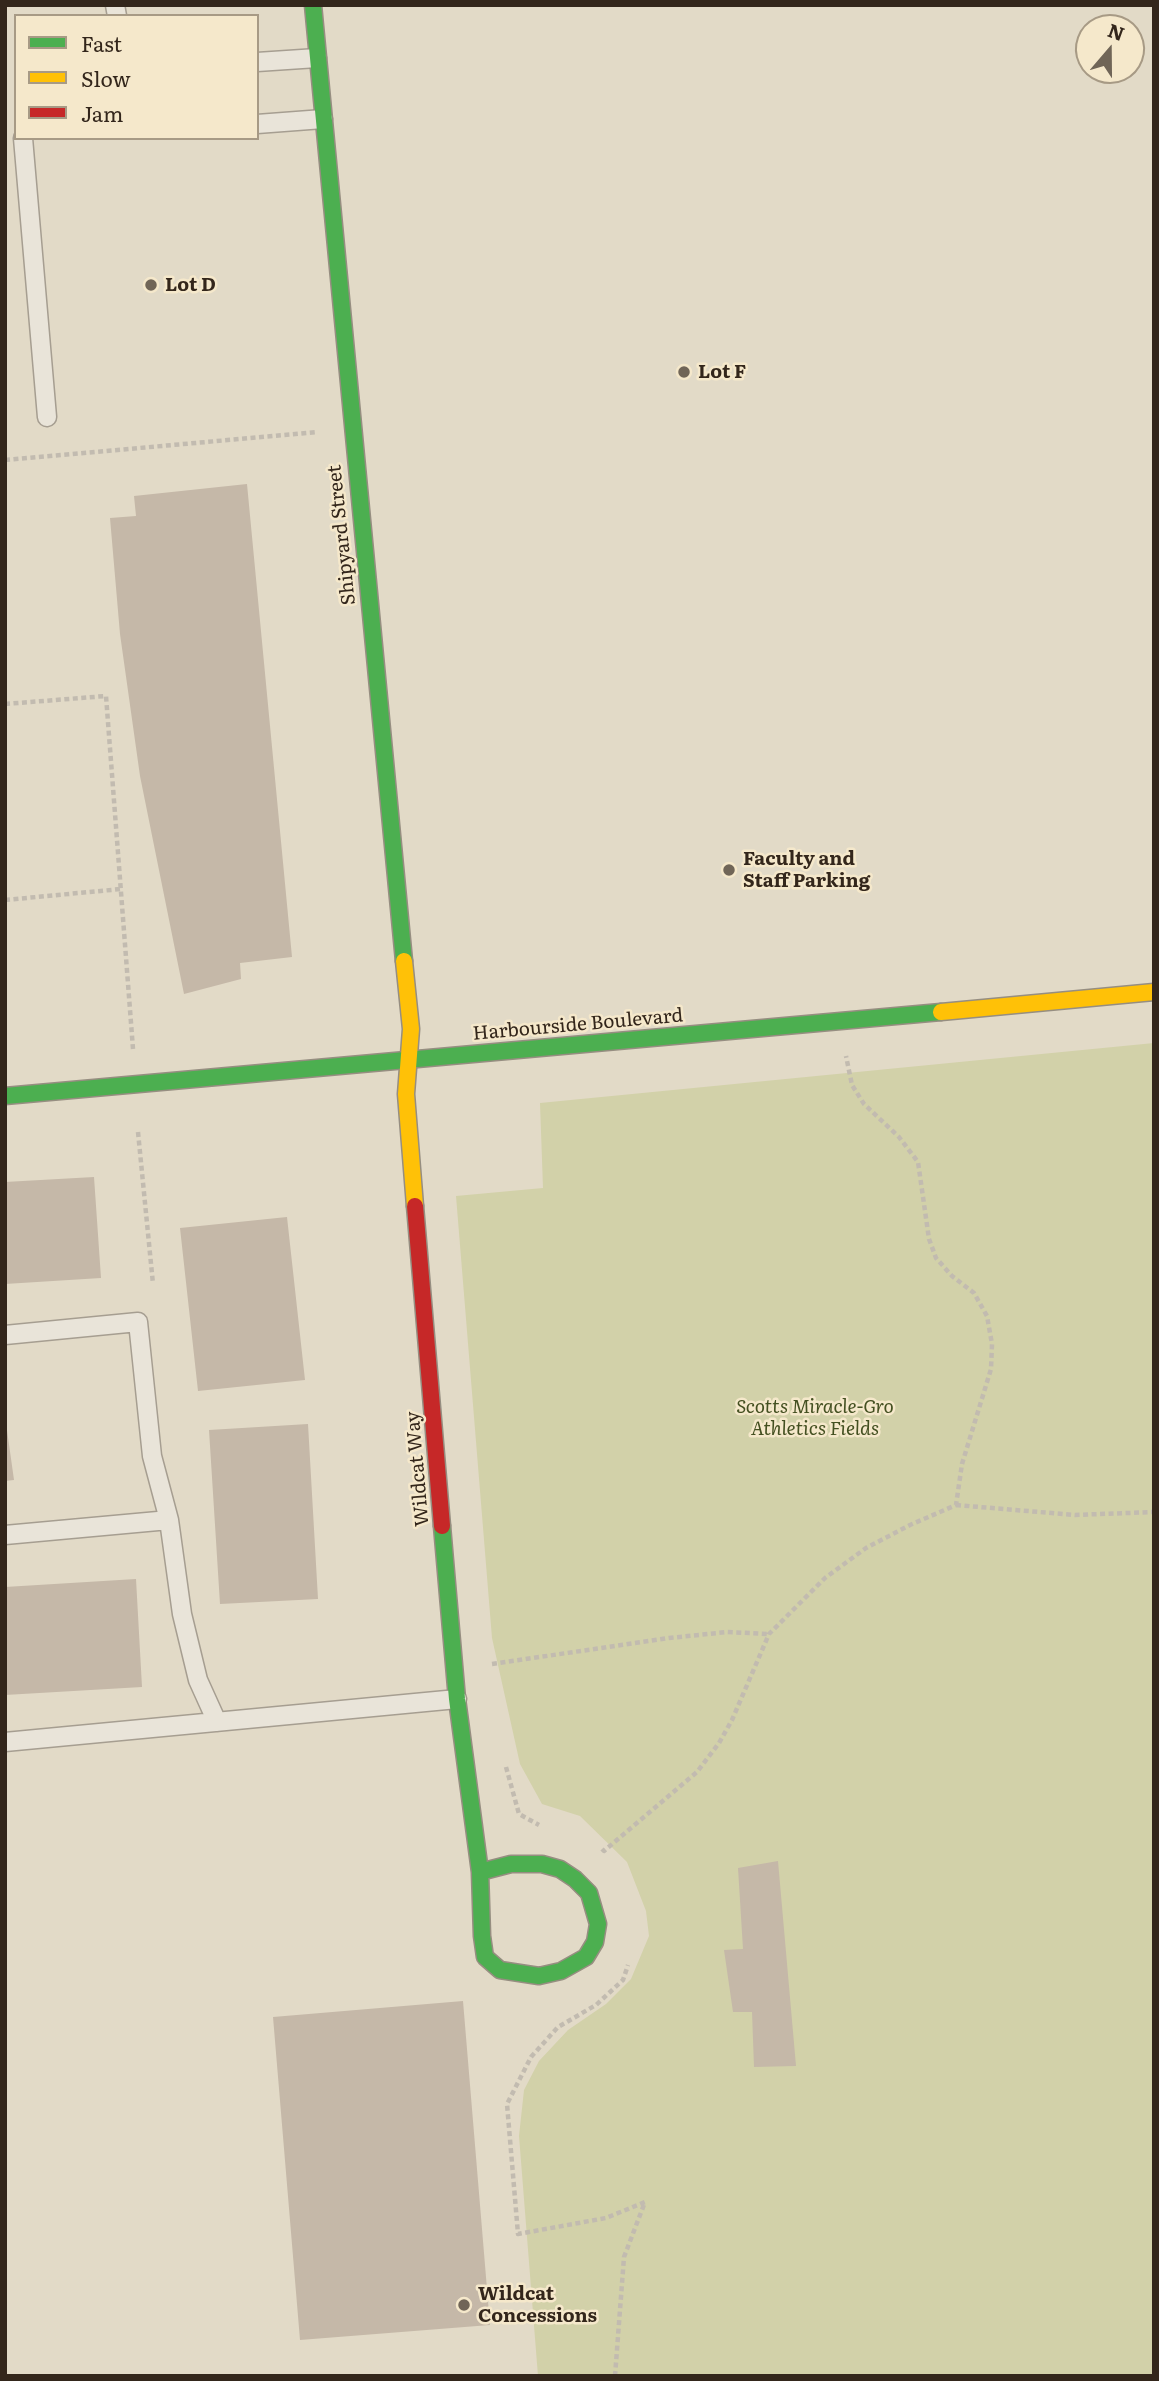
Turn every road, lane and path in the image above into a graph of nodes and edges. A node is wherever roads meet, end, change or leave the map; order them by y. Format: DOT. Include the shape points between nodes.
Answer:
graph roads {
  1 [pos="313,5"];
  2 [pos="317,58"];
  3 [pos="259,62"];
  4 [pos="323,119"];
  5 [pos="259,124"];
  6 [pos="23,140"];
  7 [pos="47,417"];
  8 [pos="320,432"];
  9 [pos="5,460"];
  10 [pos="5,704"];
  11 [pos="121,889"];
  12 [pos="5,900"];
  13 [pos="1154,992"];
  14 [pos="846,1052"];
  15 [pos="133,1054"];
  16 [pos="409,1061"];
  17 [pos="5,1097"];
  18 [pos="138,1132"];
  19 [pos="153,1284"];
  20 [pos="5,1335"];
  21 [pos="956,1505"];
  22 [pos="1154,1512"];
  23 [pos="169,1520"];
  24 [pos="5,1535"];
  25 [pos="769,1634"];
  26 [pos="491,1678"];
  27 [pos="457,1699"];
  28 [pos="217,1722"];
  29 [pos="5,1742"];
  30 [pos="503,1757"];
  31 [pos="550,1827"];
  32 [pos="596,1845"];
  33 [pos="604,1851"];
  34 [pos="612,1861"];
  35 [pos="480,1872"];
  36 [pos="632,1954"];
  37 [pos="615,2376"];
  1 -- 2 [label="street, Shipyard Street"];
  2 -- 3 [label="lane"];
  2 -- 4 [label="street, Shipyard Street"];
  4 -- 5 [label="lane"];
  4 -- 16 [label="street, Shipyard Street" via="411,1029"];
  6 -- 7 [label="lane"];
  8 -- 9 [label="path"];
  10 -- 11 [label="path" via="106,696"];
  11 -- 12 [label="path"];
  11 -- 15 [label="path"];
  13 -- 16 [label="street, Harbourside Boulevard"];
  14 -- 21 [label="path" via="852,1085 864,1104 918,1162 936,1258 974,1293 987,1316 991,1369 962,1464"];
  16 -- 17 [label="street, Harbourside Boulevard"];
  16 -- 27 [label="street, Wildcat Way" via="406,1094"];
  18 -- 19 [label="path"];
  20 -- 23 [label="lane" via="138,1322 152,1456"];
  21 -- 22 [label="path" via="1075,1515"];
  21 -- 25 [label="path" via="866,1548 825,1578"];
  23 -- 24 [label="lane"];
  23 -- 28 [label="lane" via="181,1614 198,1680"];
  25 -- 26 [label="path" via="727,1632 668,1638 490,1664"];
  25 -- 33 [label="path" via="732,1720 697,1773"];
  27 -- 28 [label="lane"];
  27 -- 35 [label="street, Wildcat Way"];
  28 -- 29 [label="lane"];
  30 -- 31 [label="path" via="519,1814"];
  32 -- 33 [label="path"];
  33 -- 34 [label="path"];
  35 -- 35 [label="street, Wildcat Way" via="510,1864 542,1864 575,1879 589,1893 597,1924 595,1942 586,1957 561,1971 539,1976 500,1970 485,1957"];
  36 -- 37 [label="path" via="623,1980 596,2005 558,2027 531,2057 507,2104 518,2234 606,2218 645,2202 624,2257"];
}
